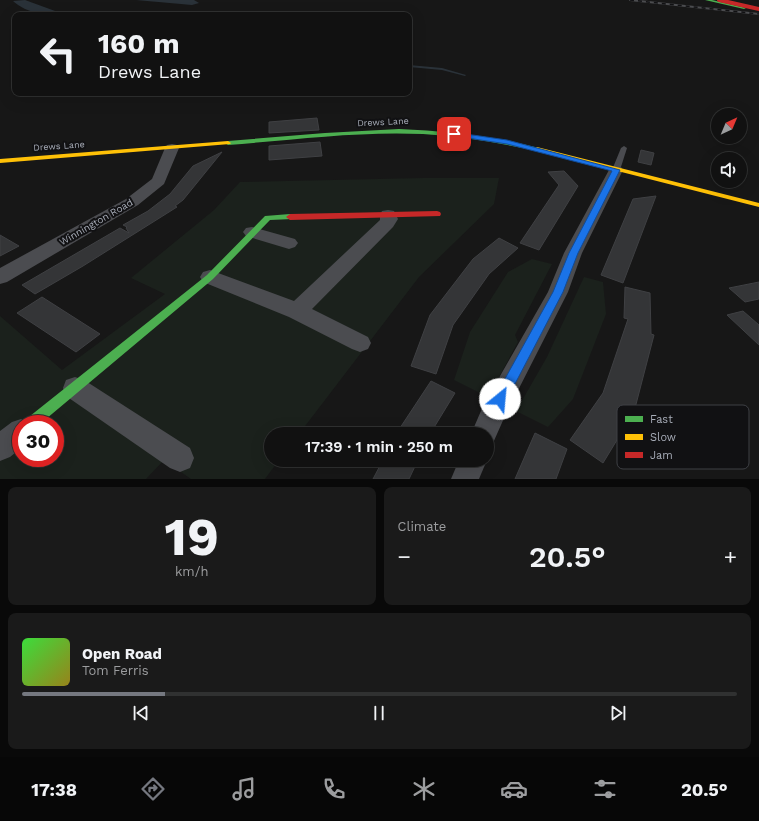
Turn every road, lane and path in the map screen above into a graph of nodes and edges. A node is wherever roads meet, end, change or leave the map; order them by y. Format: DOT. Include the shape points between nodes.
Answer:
graph roads {
  1 [pos="713,0"];
  2 [pos="759,10"];
  3 [pos="172,148"];
  4 [pos="624,148"];
  5 [pos="0,161"];
  6 [pos="616,170"];
  7 [pos="759,205"];
  8 [pos="437,214"];
  9 [pos="388,215"];
  10 [pos="252,232"];
  11 [pos="289,243"];
  12 [pos="0,277"];
  13 [pos="210,277"];
  14 [pos="297,311"];
  15 [pos="360,343"];
  16 [pos="75,388"];
  17 [pos="41,415"];
  18 [pos="487,427"];
  19 [pos="12,438"];
  20 [pos="0,448"];
  21 [pos="180,458"];
  22 [pos="470,467"];
  23 [pos="465,479"];
  1 -- 2 [label="street, bridge"];
  3 -- 5 [label="street, Drews Lane"];
  3 -- 6 [label="street, Drews Lane" via="371,132 426,131 500,141"];
  3 -- 12 [label="street, Winnington Road" via="159,181 132,202"];
  4 -- 6 [label="lane"];
  6 -- 7 [label="street, Drews Lane"];
  6 -- 18 [label="street" via="573,253 558,292"];
  8 -- 9 [label="street"];
  9 -- 10 [label="street" via="268,218"];
  9 -- 14 [label="street" via="388,223"];
  10 -- 11 [label="street"];
  10 -- 13 [label="street"];
  13 -- 14 [label="street"];
  13 -- 16 [label="street"];
  14 -- 15 [label="street"];
  16 -- 17 [label="street"];
  16 -- 21 [label="street"];
  19 -- 20 [label="street"];
  22 -- 23 [label="street"];
}
